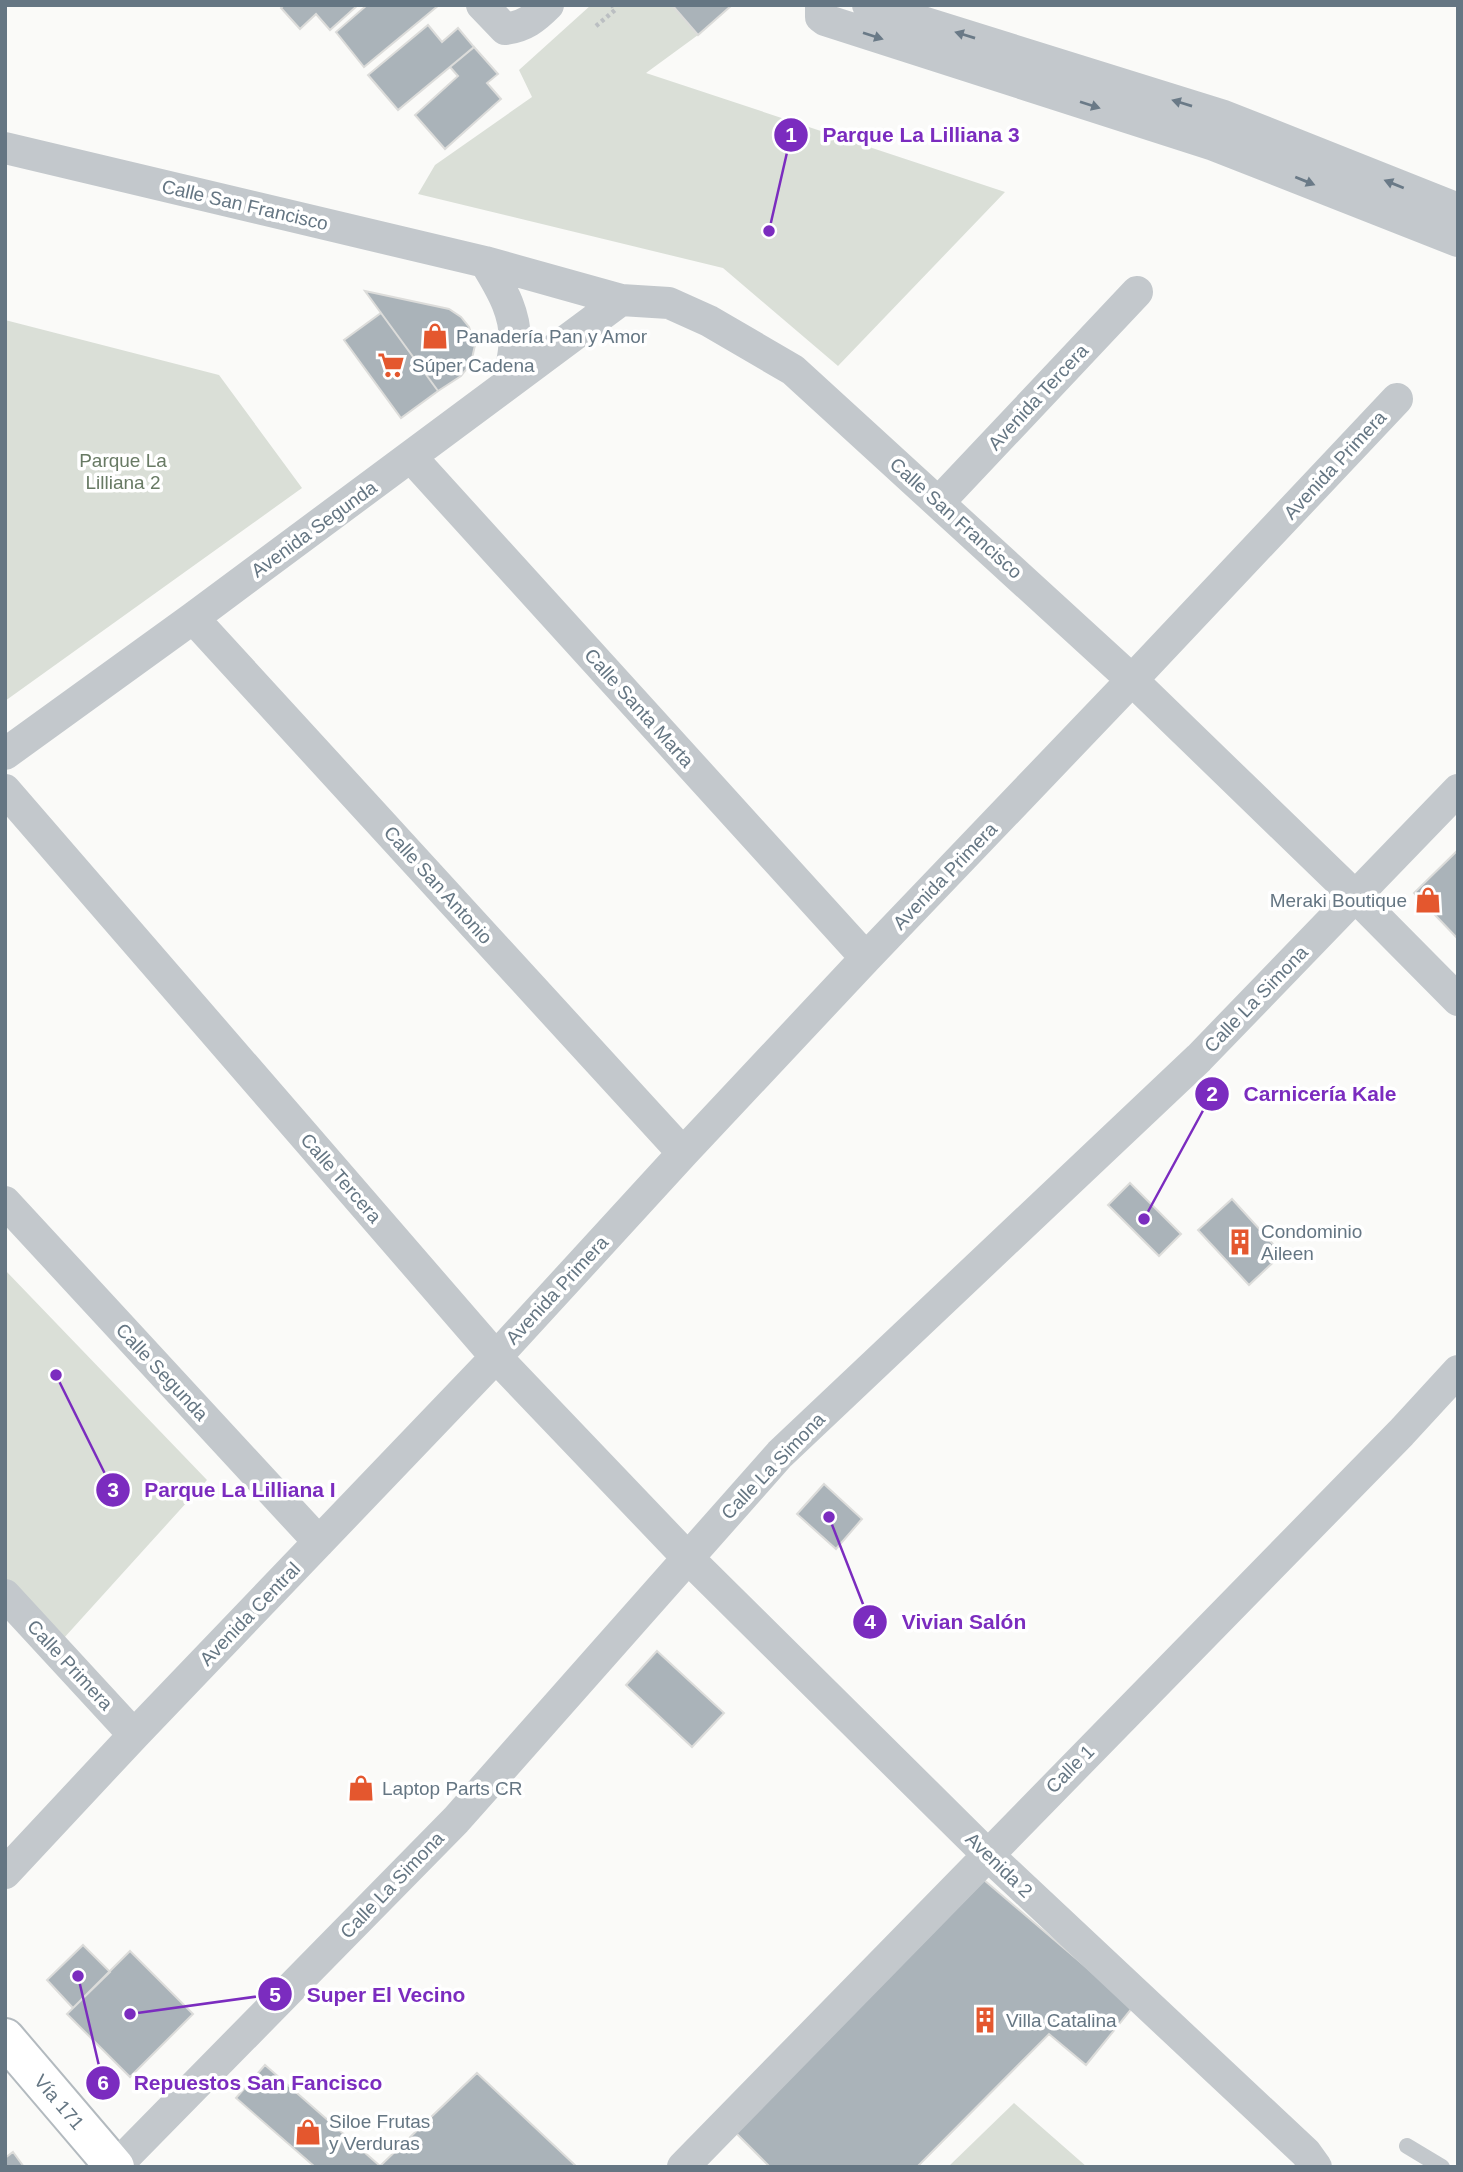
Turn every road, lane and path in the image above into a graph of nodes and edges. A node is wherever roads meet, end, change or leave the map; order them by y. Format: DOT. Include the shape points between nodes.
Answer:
graph roads {
  1 [pos="482,5"];
  2 [pos="548,5"];
  3 [pos="612,5"];
  4 [pos="821,5"];
  5 [pos="868,5"];
  6 [pos="596,26"];
  7 [pos="5,148"];
  8 [pos="1458,209"];
  9 [pos="1458,242"];
  10 [pos="485,262"];
  11 [pos="1138,292"];
  12 [pos="621,300"];
  13 [pos="508,382"];
  14 [pos="1397,399"];
  15 [pos="411,457"];
  16 [pos="939,502"];
  17 [pos="193,618"];
  18 [pos="1132,680"];
  19 [pos="5,754"];
  20 [pos="5,790"];
  21 [pos="1458,790"];
  22 [pos="1356,897"];
  23 [pos="866,958"];
  24 [pos="1458,1000"];
  25 [pos="683,1153"];
  26 [pos="5,1202"];
  27 [pos="496,1357"];
  28 [pos="1458,1371"];
  29 [pos="319,1542"];
  30 [pos="687,1557"];
  31 [pos="5,1595"];
  32 [pos="134,1735"];
  33 [pos="987,1854"];
  34 [pos="5,1873"];
  35 [pos="5,2038"];
  36 [pos="1407,2146"];
  37 [pos="115,2167"];
  38 [pos="682,2167"];
  39 [pos="1316,2167"];
  40 [pos="1442,2167"];
  1 -- 2 [label="street" via="505,29 526,24"];
  3 -- 6 [label="path" via="615,10"];
  4 -- 9 [label="street, one-way" via="825,20 1213,145"];
  8 -- 5 [label="street, one-way" via="1224,116"];
  7 -- 10 [label="street, Calle San Francisco"];
  10 -- 12 [label="street, Calle San Francisco"];
  10 -- 13 [label="street" via="506,297 514,328"];
  11 -- 16 [label="street, Avenida Tercera"];
  12 -- 13 [label="street, Avenida Segunda"];
  12 -- 16 [label="street, Calle San Francisco" via="669,303 793,370"];
  13 -- 15 [label="street, Avenida Segunda"];
  14 -- 18 [label="street, Avenida Primera"];
  15 -- 17 [label="street, Avenida Segunda"];
  15 -- 23 [label="street, Calle Santa Marta"];
  16 -- 18 [label="street, Calle San Francisco"];
  17 -- 19 [label="street, Avenida Segunda"];
  17 -- 25 [label="street, Calle San Antonio"];
  18 -- 22 [label="street, Calle San Francisco"];
  18 -- 23 [label="street, Avenida Primera"];
  20 -- 27 [label="street, Calle Tercera"];
  21 -- 22 [label="street, Calle La Simona"];
  22 -- 24 [label="street, Calle San Francisco"];
  22 -- 30 [label="street, Calle La Simona" via="1199,1058 780,1454"];
  23 -- 25 [label="street, Avenida Primera"];
  25 -- 27 [label="street, Avenida Primera"];
  26 -- 29 [label="street, Calle Segunda"];
  27 -- 29 [label="street, Avenida Central"];
  27 -- 30 [label="street, Calle Tercera"];
  28 -- 33 [label="street, Calle 1"];
  29 -- 32 [label="street, Avenida Central"];
  30 -- 33 [label="street, Avenida 2"];
  30 -- 37 [label="street, Calle La Simona" via="456,1820"];
  31 -- 32 [label="street, Calle Primera"];
  32 -- 34 [label="street, Avenida Central"];
  33 -- 38 [label="street, Calle 1"];
  33 -- 39 [label="street, Avenida 2" via="1307,2153"];
  35 -- 37 [label="main road, Vía 171"];
  36 -- 40 [label="lane"];
}
